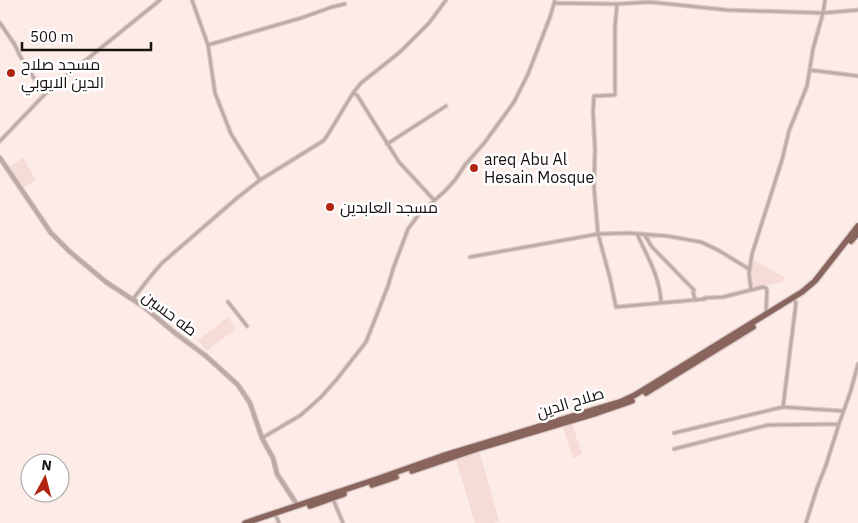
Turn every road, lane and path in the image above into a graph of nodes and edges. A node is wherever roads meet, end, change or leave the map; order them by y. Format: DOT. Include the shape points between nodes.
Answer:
graph roads {
  1 [pos="160,0"];
  2 [pos="192,0"];
  3 [pos="446,0"];
  4 [pos="825,0"];
  5 [pos="554,2"];
  6 [pos="345,4"];
  7 [pos="617,4"];
  8 [pos="858,10"];
  9 [pos="823,13"];
  10 [pos="0,23"];
  11 [pos="208,44"];
  12 [pos="810,70"];
  13 [pos="858,76"];
  14 [pos="353,93"];
  15 [pos="45,94"];
  16 [pos="446,106"];
  17 [pos="0,141"];
  18 [pos="387,144"];
  19 [pos="0,158"];
  20 [pos="260,180"];
  21 [pos="434,200"];
  22 [pos="858,226"];
  23 [pos="858,232"];
  24 [pos="598,234"];
  25 [pos="637,234"];
  26 [pos="644,234"];
  27 [pos="470,257"];
  28 [pos="750,269"];
  29 [pos="751,290"];
  30 [pos="695,299"];
  31 [pos="133,300"];
  32 [pos="796,301"];
  33 [pos="228,302"];
  34 [pos="661,302"];
  35 [pos="766,313"];
  36 [pos="247,326"];
  37 [pos="711,351"];
  38 [pos="858,364"];
  39 [pos="783,407"];
  40 [pos="843,411"];
  41 [pos="839,424"];
  42 [pos="674,433"];
  43 [pos="262,438"];
  44 [pos="674,449"];
  45 [pos="378,481"];
  46 [pos="333,498"];
  47 [pos="298,506"];
  48 [pos="276,516"];
  49 [pos="244,523"];
  50 [pos="253,523"];
  51 [pos="279,523"];
  52 [pos="343,523"];
  53 [pos="806,523"];
  1 -- 15 [label="street"];
  2 -- 11 [label="street"];
  3 -- 14 [label="street" via="400,52"];
  4 -- 9 [label="street"];
  5 -- 7 [label="street"];
  5 -- 21 [label="street" via="528,74 514,102 455,180"];
  6 -- 11 [label="street"];
  7 -- 9 [label="street" via="650,2 727,10"];
  7 -- 24 [label="street" via="615,95 594,96 594,187"];
  8 -- 9 [label="street"];
  9 -- 12 [label="street"];
  10 -- 15 [label="street"];
  11 -- 20 [label="street" via="215,93 231,134"];
  12 -- 13 [label="street"];
  12 -- 28 [label="street"];
  14 -- 18 [label="street" via="358,95"];
  14 -- 20 [label="street" via="323,141"];
  15 -- 17 [label="street"];
  16 -- 18 [label="street"];
  18 -- 21 [label="street"];
  19 -- 31 [label="street, طه حسين" via="58,241 106,282"];
  20 -- 31 [label="street" via="172,254"];
  21 -- 43 [label="street" via="408,229 366,342 321,397 301,415"];
  22 -- 37 [label="highway, صلاح الدين" via="807,288"];
  23 -- 32 [label="highway, صلاح الدين" via="818,282"];
  24 -- 25 [label="street"];
  24 -- 27 [label="street"];
  24 -- 34 [label="street" via="616,307"];
  25 -- 26 [label="street"];
  25 -- 34 [label="street" via="656,274"];
  26 -- 28 [label="street" via="709,245"];
  26 -- 30 [label="street" via="652,247 694,290"];
  28 -- 29 [label="street"];
  29 -- 30 [label="street"];
  29 -- 35 [label="street" via="766,288"];
  30 -- 34 [label="street"];
  31 -- 43 [label="street, طه حسين" via="238,384 250,403"];
  32 -- 37 [label="highway, صلاح الدين"];
  32 -- 39 [label="street"];
  33 -- 36 [label="street"];
  37 -- 45 [label="highway, صلاح الدين" via="624,404"];
  38 -- 40 [label="street"];
  39 -- 40 [label="street"];
  39 -- 42 [label="street"];
  40 -- 41 [label="street"];
  41 -- 44 [label="street" via="768,426"];
  41 -- 53 [label="street"];
  43 -- 47 [label="street, طه حسين" via="279,479"];
  45 -- 46 [label="highway, صلاح الدين"];
  45 -- 47 [label="highway, صلاح الدين"];
  46 -- 48 [label="highway, صلاح الدين"];
  46 -- 52 [label="street"];
  47 -- 49 [label="highway, صلاح الدين"];
  48 -- 50 [label="highway, صلاح الدين"];
  48 -- 51 [label="street"];
}
